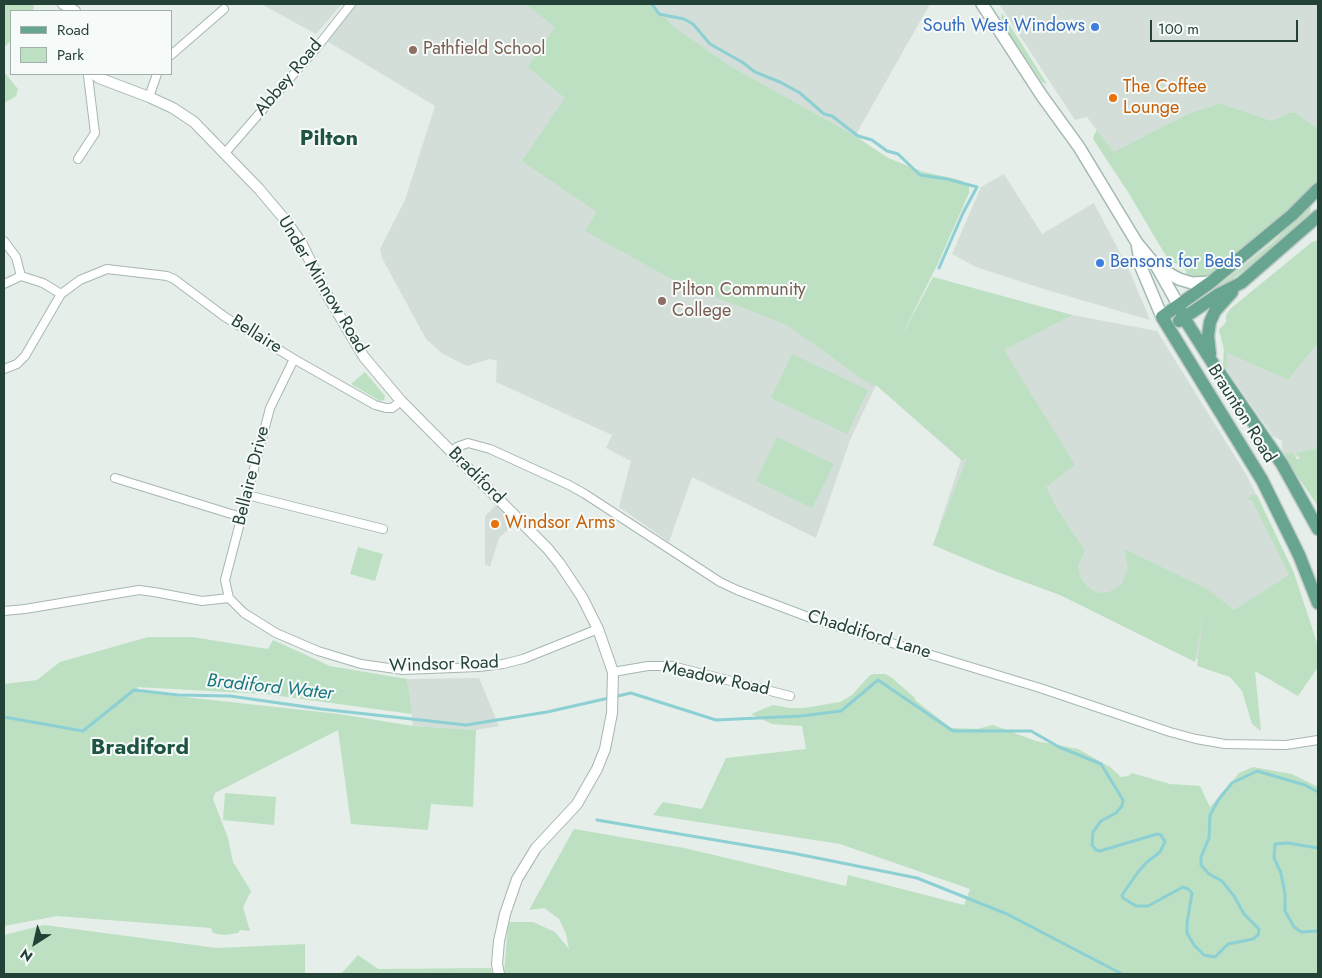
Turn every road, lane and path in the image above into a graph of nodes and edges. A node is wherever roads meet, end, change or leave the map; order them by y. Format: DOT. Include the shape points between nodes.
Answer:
graph roads {
  1 [pos="351,4"];
  2 [pos="982,4"];
  3 [pos="224,9"];
  4 [pos="172,55"];
  5 [pos="88,75"];
  6 [pos="95,75"];
  7 [pos="157,75"];
  8 [pos="149,97"];
  9 [pos="226,153"];
  10 [pos="78,159"];
  11 [pos="1318,193"];
  12 [pos="1318,216"];
  13 [pos="4,241"];
  14 [pos="1137,243"];
  15 [pos="1157,267"];
  16 [pos="21,276"];
  17 [pos="1210,282"];
  18 [pos="1241,283"];
  19 [pos="4,284"];
  20 [pos="61,294"];
  21 [pos="1179,306"];
  22 [pos="1162,317"];
  23 [pos="1184,318"];
  24 [pos="1169,328"];
  25 [pos="294,359"];
  26 [pos="1212,362"];
  27 [pos="4,370"];
  28 [pos="401,401"];
  29 [pos="451,452"];
  30 [pos="115,478"];
  31 [pos="247,495"];
  32 [pos="241,517"];
  33 [pos="383,529"];
  34 [pos="1318,529"];
  35 [pos="228,598"];
  36 [pos="1317,598"];
  37 [pos="4,611"];
  38 [pos="598,629"];
  39 [pos="613,672"];
  40 [pos="790,696"];
  41 [pos="1318,740"];
  42 [pos="499,974"];
  1 -- 9 [label="street, Abbey Road"];
  2 -- 14 [label="main road, Braunton Road" via="1079,147"];
  3 -- 4 [label="street"];
  5 -- 10 [label="street" via="95,133"];
  6 -- 8 [label="street, Under Minnow Road"];
  7 -- 8 [label="street"];
  8 -- 9 [label="street, Under Minnow Road" via="194,122"];
  9 -- 28 [label="street, Under Minnow Road" via="286,220 354,342"];
  11 -- 17 [label="main road"];
  12 -- 18 [label="main road"];
  13 -- 16 [label="street" via="16,257"];
  14 -- 15 [label="main road, Braunton Road"];
  14 -- 22 [label="main road, Braunton Road" via="1141,267"];
  15 -- 17 [label="main road" via="1192,283"];
  15 -- 21 [label="main road, Braunton Road"];
  16 -- 19 [label="street"];
  16 -- 20 [label="street" via="43,283"];
  17 -- 21 [label="main road"];
  18 -- 23 [label="main road"];
  18 -- 26 [label="main road" via="1215,310 1210,322 1208,343"];
  20 -- 25 [label="street, Bellaire" via="80,280 107,269 166,276"];
  20 -- 27 [label="street" via="25,356"];
  21 -- 22 [label="main road"];
  21 -- 23 [label="main road, Braunton Road"];
  22 -- 24 [label="main road, Braunton Road"];
  23 -- 24 [label="main road"];
  23 -- 26 [label="main road, Braunton Road"];
  24 -- 36 [label="main road, Braunton Road" via="1262,480"];
  25 -- 28 [label="street, Bellaire" via="377,406 392,408"];
  25 -- 31 [label="street, Bellaire Drive" via="270,408"];
  26 -- 34 [label="main road, Braunton Road" via="1282,464"];
  28 -- 29 [label="street, Bradiford"];
  29 -- 38 [label="street, Bradiford" via="554,557 582,597"];
  29 -- 41 [label="street, Chaddiford Lane" via="468,443 490,449 569,485 720,582 816,620 1196,739 1226,744 1286,745"];
  30 -- 32 [label="street"];
  31 -- 32 [label="street, Bellaire Drive"];
  31 -- 33 [label="street"];
  32 -- 35 [label="street, Bellaire Drive" via="225,580"];
  35 -- 37 [label="street" via="202,601 139,590"];
  35 -- 38 [label="street, Windsor Road" via="244,613 276,633 318,651 361,664 390,668 442,669 503,664"];
  38 -- 39 [label="street, Bradiford"];
  39 -- 40 [label="street, Meadow Road" via="672,666"];
  39 -- 42 [label="street, Bradiford" via="613,704 607,743 597,769 577,804 536,848 517,878 499,941"];
}
